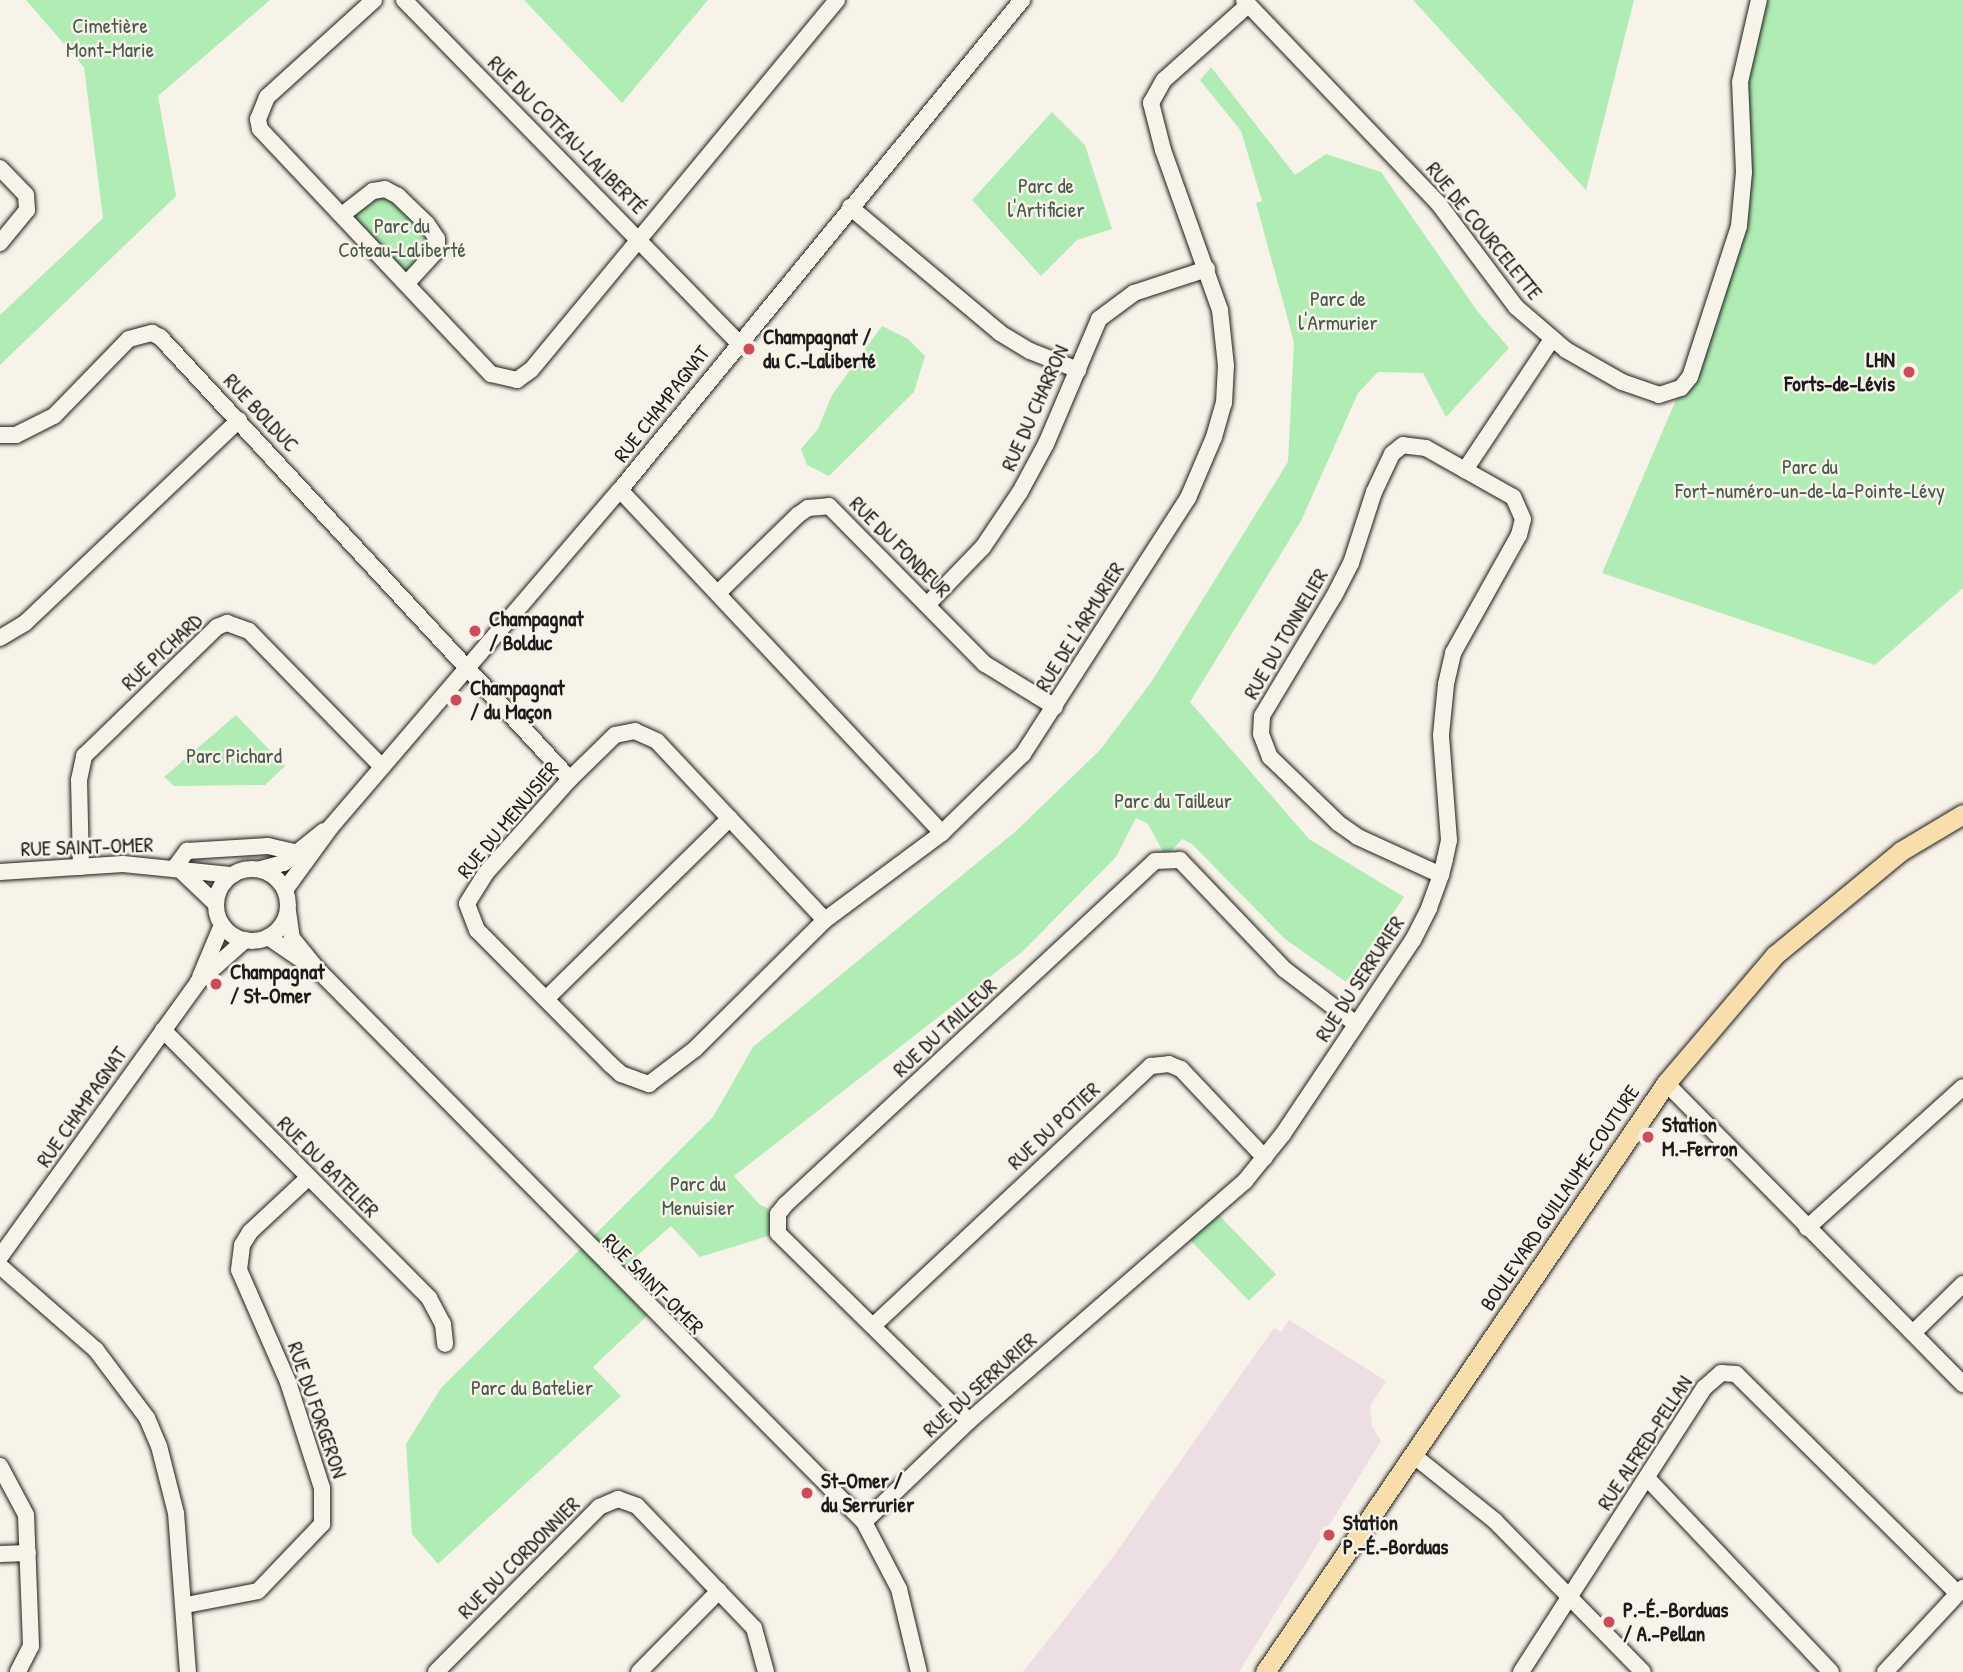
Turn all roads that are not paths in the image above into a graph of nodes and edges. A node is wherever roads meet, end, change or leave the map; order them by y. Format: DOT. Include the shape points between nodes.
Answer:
graph roads {
  1 [pos="374,0"];
  2 [pos="404,0"];
  3 [pos="837,0"];
  4 [pos="1022,0"];
  5 [pos="1759,0"];
  6 [pos="1246,2"];
  7 [pos="0,168"];
  8 [pos="850,207"];
  9 [pos="342,215"];
  10 [pos="639,237"];
  11 [pos="0,243"];
  12 [pos="1207,269"];
  13 [pos="407,283"];
  14 [pos="1552,339"];
  15 [pos="738,342"];
  16 [pos="1078,370"];
  17 [pos="239,420"];
  18 [pos="0,435"];
  19 [pos="1465,470"];
  20 [pos="620,490"];
  21 [pos="718,593"];
  22 [pos="928,604"];
  23 [pos="0,638"];
  24 [pos="466,666"];
  25 [pos="1055,707"];
  26 [pos="382,767"];
  27 [pos="570,779"];
  28 [pos="1963,814"];
  29 [pos="730,818"];
  30 [pos="330,828"];
  31 [pos="943,833"];
  32 [pos="295,852"];
  33 [pos="176,866"];
  34 [pos="81,867"];
  35 [pos="261,870"];
  36 [pos="0,872"];
  37 [pos="232,875"];
  38 [pos="1441,875"];
  39 [pos="285,890"];
  40 [pos="216,904"];
  41 [pos="288,911"];
  42 [pos="825,920"];
  43 [pos="222,925"];
  44 [pos="268,937"];
  45 [pos="245,940"];
  46 [pos="317,969"];
  47 [pos="198,982"];
  48 [pos="548,998"];
  49 [pos="1356,1024"];
  50 [pos="163,1030"];
  51 [pos="1666,1083"];
  52 [pos="1963,1087"];
  53 [pos="1265,1158"];
  54 [pos="308,1178"];
  55 [pos="1807,1228"];
  56 [pos="0,1257"];
  57 [pos="0,1266"];
  58 [pos="1963,1284"];
  59 [pos="875,1324"];
  60 [pos="1913,1333"];
  61 [pos="445,1344"];
  62 [pos="1963,1384"];
  63 [pos="969,1420"];
  64 [pos="1413,1455"];
  65 [pos="0,1466"];
  66 [pos="1647,1478"];
  67 [pos="863,1522"];
  68 [pos="28,1553"];
  69 [pos="0,1554"];
  70 [pos="1960,1590"];
  71 [pos="719,1591"];
  72 [pos="1572,1596"];
  73 [pos="186,1605"];
  74 [pos="913,1654"];
  75 [pos="18,1672"];
  76 [pos="188,1672"];
  77 [pos="436,1672"];
  78 [pos="639,1672"];
  79 [pos="766,1672"];
  80 [pos="907,1672"];
  81 [pos="919,1672"];
  82 [pos="1265,1672"];
  83 [pos="1521,1672"];
  84 [pos="1643,1672"];
  85 [pos="1831,1672"];
  86 [pos="1885,1672"];
  1 -- 9 [label="street, RUE DU COTEAU-LALIBERTÉ" via="267,97 258,119 269,140"];
  2 -- 10 [label="street, RUE DU COTEAU-LALIBERTÉ"];
  3 -- 10 [label="street"];
  4 -- 8 [label="street, RUE CHAMPAGNAT"];
  5 -- 14 [label="street, RUE DE COURCELETTE" via="1740,82 1744,172 1738,226 1690,377 1671,394 1658,395 1622,382"];
  6 -- 12 [label="street, RUE DE L'ARMURIER" via="1164,80 1151,103 1163,150"];
  6 -- 14 [label="street, RUE DE COURCELETTE" via="1438,203 1496,286"];
  7 -- 11 [label="street" via="26,195 27,210"];
  8 -- 15 [label="street, RUE CHAMPAGNAT"];
  8 -- 16 [label="street" via="1000,332 1030,351"];
  9 -- 13 [label="street, RUE DU COTEAU-LALIBERTÉ"];
  9 -- 13 [label="street" via="373,191 385,189 412,208 437,239 437,250"];
  10 -- 13 [label="street, RUE DU COTEAU-LALIBERTÉ" via="531,370 517,380 492,374"];
  10 -- 15 [label="street"];
  12 -- 16 [label="street, RUE DU CHARRON" via="1160,282 1115,304 1098,319"];
  12 -- 25 [label="street, RUE DE L'ARMURIER" via="1226,340 1224,403 1214,437 1188,498"];
  14 -- 19 [label="street"];
  15 -- 20 [label="street, RUE CHAMPAGNAT"];
  16 -- 22 [label="street, RUE DU CHARRON" via="1020,492 983,548"];
  17 -- 18 [label="street, RUE BOLDUC" via="169,345 152,333 129,339 54,416 16,435"];
  17 -- 23 [label="street" via="25,623"];
  17 -- 24 [label="street, RUE BOLDUC"];
  19 -- 38 [label="street, RUE DU SERRURIER" via="1513,498 1523,519 1519,535 1453,653 1441,734 1449,828"];
  19 -- 38 [label="street, RUE DU TONNELIER" via="1426,448 1403,445 1392,454 1351,563 1261,725 1263,746 1270,757 1338,823"];
  20 -- 21 [label="street"];
  20 -- 24 [label="street, RUE CHAMPAGNAT"];
  21 -- 22 [label="street, RUE DU FONDEUR" via="798,515 817,505 839,512"];
  21 -- 31 [label="street"];
  22 -- 25 [label="street, RUE DU FONDEUR" via="985,664"];
  24 -- 26 [label="street, RUE CHAMPAGNAT"];
  24 -- 27 [label="street, RUE BOLDUC"];
  25 -- 31 [label="street, RUE DE L'ARMURIER" via="1023,754"];
  26 -- 30 [label="street, RUE CHAMPAGNAT"];
  26 -- 34 [label="street, RUE PICHARD" via="250,631 227,623 217,627 84,756 79,780"];
  27 -- 29 [label="street, RUE DU MENUISIER" via="615,735 635,731 657,741"];
  27 -- 48 [label="street, RUE DU MENUISIER" via="486,873 467,904 477,930"];
  28 -- 51 [label="main road, BOULEVARD GUILLAUME-COUTURE" via="1901,851 1774,955"];
  29 -- 42 [label="street, RUE DU MENUISIER"];
  29 -- 48 [label="street"];
  30 -- 32 [label="street, RUE CHAMPAGNAT"];
  30 -- 39 [label="street, RUE CHAMPAGNAT"];
  31 -- 42 [label="street, RUE DU MENUISIER"];
  32 -- 33 [label="street, RUE SAINT-OMER" via="268,846 187,851"];
  32 -- 35 [label="street, RUE CHAMPAGNAT" via="284,863"];
  33 -- 34 [label="street, RUE SAINT-OMER"];
  33 -- 37 [label="street, RUE SAINT-OMER"];
  33 -- 40 [label="street, RUE SAINT-OMER"];
  34 -- 36 [label="street, RUE SAINT-OMER"];
  35 -- 37 [label="street"];
  35 -- 39 [label="street"];
  37 -- 40 [label="street" via="218,893"];
  38 -- 49 [label="street, RUE DU SERRURIER" via="1413,940"];
  39 -- 41 [label="street"];
  40 -- 43 [label="street"];
  41 -- 44 [label="street"];
  41 -- 46 [label="street, RUE SAINT-OMER" via="292,938"];
  42 -- 48 [label="street, RUE DU MENUISIER" via="695,1049 649,1083 621,1074"];
  43 -- 45 [label="street"];
  43 -- 47 [label="street, RUE CHAMPAGNAT"];
  44 -- 45 [label="street"];
  44 -- 46 [label="street, RUE SAINT-OMER"];
  45 -- 47 [label="street, RUE CHAMPAGNAT"];
  46 -- 67 [label="street, RUE SAINT-OMER"];
  47 -- 50 [label="street, RUE CHAMPAGNAT"];
  49 -- 53 [label="street, RUE DU SERRURIER"];
  49 -- 59 [label="street, RUE DU TAILLEUR" via="1284,969 1180,860 1155,860 778,1214 778,1233"];
  50 -- 54 [label="street, RUE DU BATELIER"];
  50 -- 56 [label="street, RUE CHAMPAGNAT"];
  51 -- 55 [label="street"];
  51 -- 64 [label="main road, BOULEVARD GUILLAUME-COUTURE"];
  52 -- 55 [label="street"];
  53 -- 59 [label="street, RUE DU POTIER" via="1181,1069 1169,1064 1151,1066"];
  53 -- 63 [label="street, RUE DU SERRURIER" via="1220,1206"];
  54 -- 61 [label="street, RUE DU BATELIER" via="429,1298 443,1324"];
  54 -- 73 [label="street, RUE DU FORGERON" via="250,1232 242,1245 239,1269 288,1382 322,1488 322,1524 258,1591"];
  55 -- 60 [label="street"];
  57 -- 73 [label="street" via="96,1350 147,1418 169,1478"];
  58 -- 60 [label="street"];
  59 -- 63 [label="street, RUE DU TAILLEUR"];
  60 -- 62 [label="street"];
  63 -- 67 [label="street, RUE DU SERRURIER"];
  64 -- 72 [label="street" via="1466,1495"];
  64 -- 82 [label="main road, BOULEVARD GUILLAUME-COUTURE"];
  65 -- 68 [label="street" via="26,1515"];
  66 -- 70 [label="street, RUE ALFRED-PELLAN" via="1704,1388 1721,1373 1736,1374"];
  66 -- 72 [label="street, RUE ALFRED-PELLAN"];
  66 -- 85 [label="street"];
  67 -- 74 [label="street, RUE SAINT-OMER" via="899,1589"];
  68 -- 69 [label="street"];
  68 -- 75 [label="street" via="31,1646"];
  70 -- 86 [label="street"];
  71 -- 77 [label="street, RUE DU CORDONNIER" via="636,1506 627,1499 606,1502"];
  71 -- 78 [label="street"];
  71 -- 79 [label="street, RUE DU CORDONNIER" via="754,1628"];
  72 -- 83 [label="street, RUE ALFRED-PELLAN"];
  72 -- 84 [label="street"];
  73 -- 76 [label="street"];
  74 -- 80 [label="street"];
  74 -- 81 [label="street, RUE SAINT-OMER"];
}
